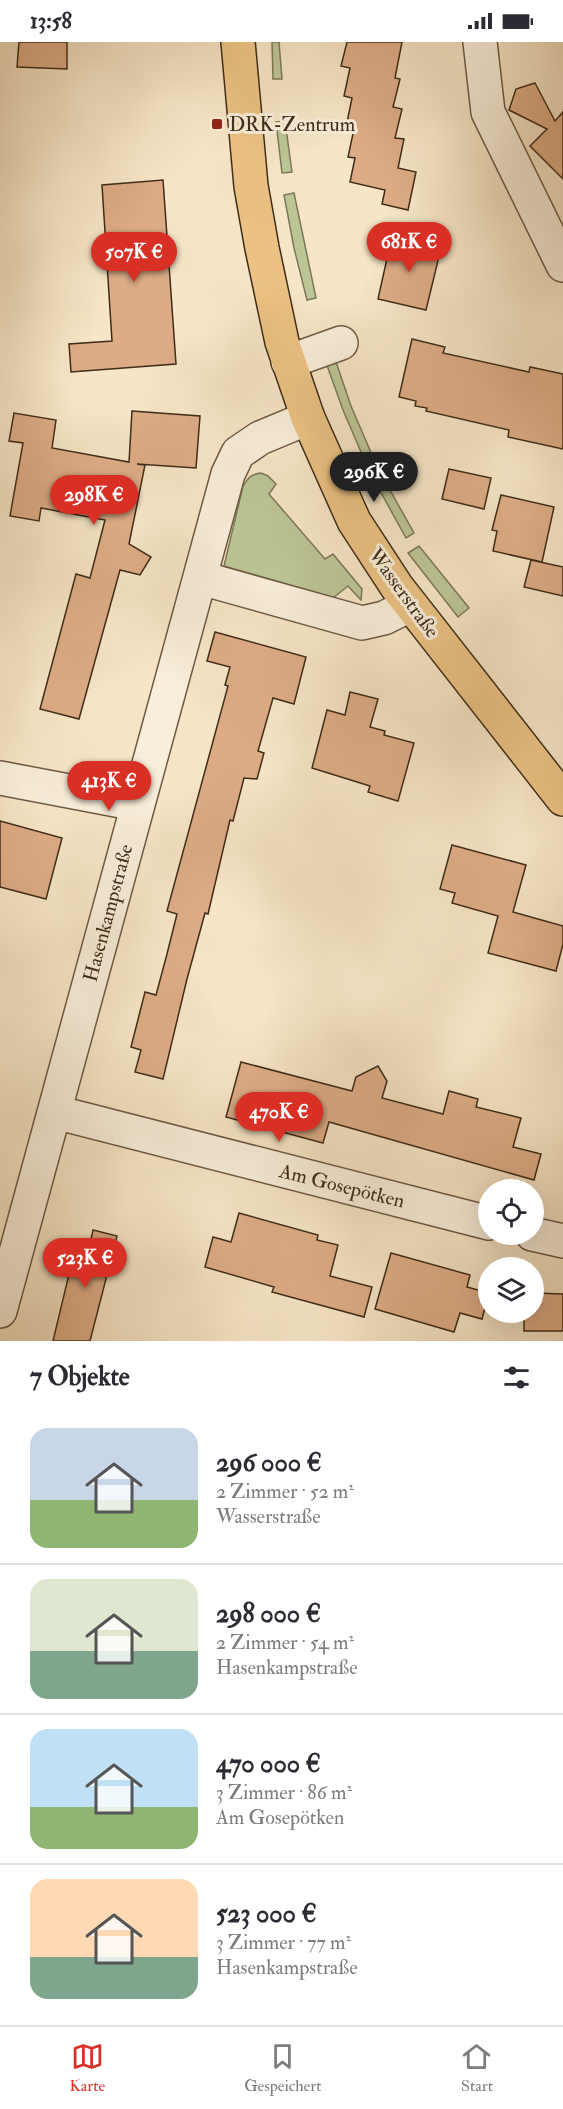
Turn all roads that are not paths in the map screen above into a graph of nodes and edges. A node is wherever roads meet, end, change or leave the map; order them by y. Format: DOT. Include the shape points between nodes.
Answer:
graph roads {
  1 [pos="238,42"];
  2 [pos="480,42"];
  3 [pos="563,265"];
  4 [pos="341,343"];
  5 [pos="288,362"];
  6 [pos="308,418"];
  7 [pos="201,578"];
  8 [pos="410,605"];
  9 [pos="0,778"];
  10 [pos="563,799"];
  11 [pos="137,804"];
  12 [pos="55,1112"];
  13 [pos="478,1220"];
  14 [pos="544,1237"];
  15 [pos="563,1241"];
  16 [pos="8,1247"];
  17 [pos="0,1311"];
  1 -- 5 [label="main road, Wasserstraße" via="251,186 270,295"];
  2 -- 3 [label="street" via="488,112"];
  4 -- 5 [label="street"];
  5 -- 6 [label="main road, Wasserstraße"];
  6 -- 7 [label="street, Hasenkampstraße" via="260,438 238,453 228,474"];
  6 -- 8 [label="main road, Wasserstraße" via="354,521"];
  7 -- 8 [label="street" via="362,623 384,618"];
  7 -- 11 [label="street, Hasenkampstraße"];
  8 -- 10 [label="main road, Wasserstraße"];
  9 -- 11 [label="street"];
  11 -- 12 [label="street, Hasenkampstraße"];
  12 -- 13 [label="street, Am Gosepötken"];
  12 -- 16 [label="street, Hasenkampstraße"];
  14 -- 15 [label="street"];
  16 -- 17 [label="street, Hasenkampstraße"];
}
